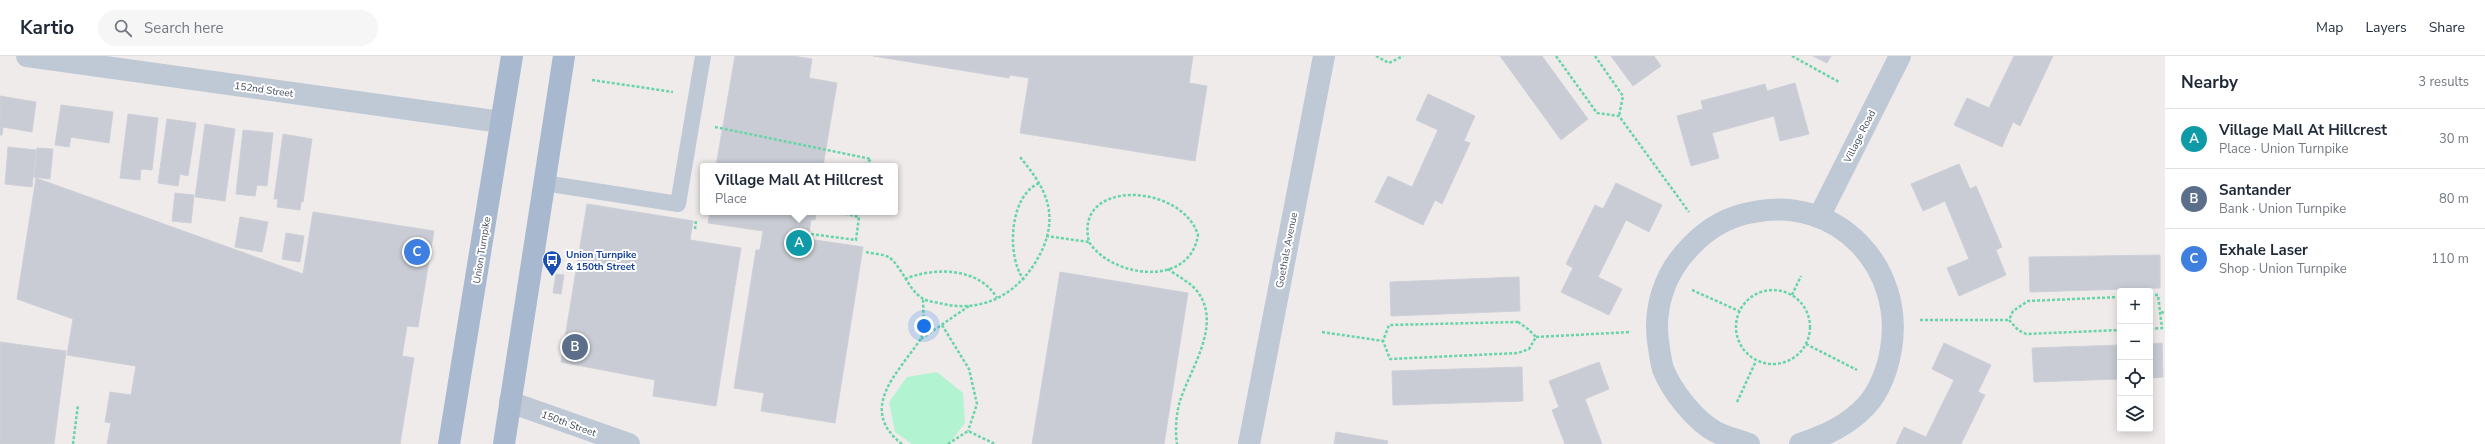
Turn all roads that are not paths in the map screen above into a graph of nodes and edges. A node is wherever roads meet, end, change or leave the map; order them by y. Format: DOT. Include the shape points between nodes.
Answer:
graph roads {
  1 [pos="26,56"];
  2 [pos="512,56"];
  3 [pos="564,56"];
  4 [pos="703,56"];
  5 [pos="1324,56"];
  6 [pos="1900,56"];
  7 [pos="502,122"];
  8 [pos="544,183"];
  9 [pos="1818,217"];
  10 [pos="510,402"];
  11 [pos="1712,438"];
  12 [pos="450,444"];
  13 [pos="504,444"];
  14 [pos="629,444"];
  15 [pos="1249,444"];
  16 [pos="1749,444"];
  17 [pos="1800,444"];
  1 -- 7 [label="street, 152nd Street"];
  2 -- 7 [label="main road, Union Turnpike"];
  3 -- 8 [label="main road"];
  4 -- 8 [label="lane" via="678,204"];
  5 -- 15 [label="street, Goethals Avenue"];
  6 -- 9 [label="street, Village Road"];
  7 -- 12 [label="main road, Union Turnpike"];
  8 -- 10 [label="main road"];
  9 -- 11 [label="street" via="1809,213 1772,208 1735,215 1702,233 1676,260 1660,294 1656,332 1663,369 1684,405"];
  9 -- 17 [label="street" via="1843,229 1870,254 1888,287 1894,323 1888,370 1867,405 1834,432"];
  10 -- 13 [label="main road"];
  10 -- 14 [label="street, 150th Street"];
  11 -- 16 [label="street"];
}
